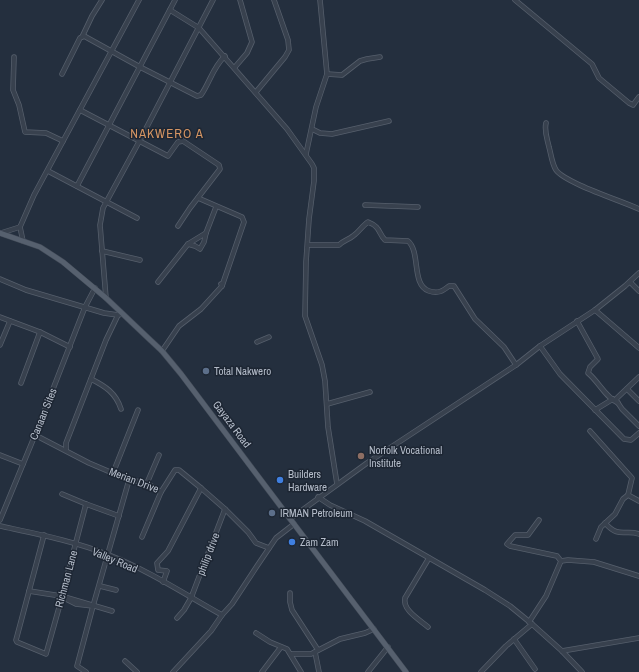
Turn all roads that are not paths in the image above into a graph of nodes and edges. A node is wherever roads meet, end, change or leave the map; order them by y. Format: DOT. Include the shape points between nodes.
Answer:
graph roads {
  1 [pos="102,0"];
  2 [pos="139,0"];
  3 [pos="175,0"];
  4 [pos="213,0"];
  5 [pos="240,0"];
  6 [pos="274,0"];
  7 [pos="320,0"];
  8 [pos="515,0"];
  9 [pos="170,10"];
  10 [pos="199,28"];
  11 [pos="82,36"];
  12 [pos="110,51"];
  13 [pos="224,56"];
  14 [pos="14,57"];
  15 [pos="380,57"];
  16 [pos="140,67"];
  17 [pos="234,67"];
  18 [pos="62,74"];
  19 [pos="327,74"];
  20 [pos="171,83"];
  21 [pos="256,92"];
  22 [pos="639,97"];
  23 [pos="80,110"];
  24 [pos="389,121"];
  25 [pos="546,123"];
  26 [pos="109,124"];
  27 [pos="312,129"];
  28 [pos="140,140"];
  29 [pos="63,141"];
  30 [pos="306,154"];
  31 [pos="48,171"];
  32 [pos="77,186"];
  33 [pos="198,198"];
  34 [pos="107,201"];
  35 [pos="365,205"];
  36 [pos="216,207"];
  37 [pos="418,207"];
  38 [pos="639,209"];
  39 [pos="137,218"];
  40 [pos="178,226"];
  41 [pos="20,227"];
  42 [pos="0,233"];
  43 [pos="206,233"];
  44 [pos="23,241"];
  45 [pos="188,244"];
  46 [pos="308,245"];
  47 [pos="102,251"];
  48 [pos="140,260"];
  49 [pos="639,273"];
  50 [pos="0,279"];
  51 [pos="158,282"];
  52 [pos="630,282"];
  53 [pos="95,288"];
  54 [pos="639,291"];
  55 [pos="106,298"];
  56 [pos="85,307"];
  57 [pos="595,310"];
  58 [pos="120,315"];
  59 [pos="0,317"];
  60 [pos="10,321"];
  61 [pos="577,321"];
  62 [pos="40,332"];
  63 [pos="269,337"];
  64 [pos="258,342"];
  65 [pos="0,345"];
  66 [pos="540,346"];
  67 [pos="70,347"];
  68 [pos="639,348"];
  69 [pos="162,351"];
  70 [pos="516,365"];
  71 [pos="639,377"];
  72 [pos="91,379"];
  73 [pos="21,383"];
  74 [pos="627,389"];
  75 [pos="370,392"];
  76 [pos="617,398"];
  77 [pos="610,399"];
  78 [pos="639,401"];
  79 [pos="618,403"];
  80 [pos="327,404"];
  81 [pos="121,409"];
  82 [pos="138,410"];
  83 [pos="594,410"];
  84 [pos="639,426"];
  85 [pos="590,431"];
  86 [pos="639,433"];
  87 [pos="35,435"];
  88 [pos="66,450"];
  89 [pos="0,455"];
  90 [pos="159,455"];
  91 [pos="23,464"];
  92 [pos="113,473"];
  93 [pos="129,480"];
  94 [pos="147,483"];
  95 [pos="337,484"];
  96 [pos="201,488"];
  97 [pos="161,492"];
  98 [pos="62,494"];
  99 [pos="628,495"];
  100 [pos="318,497"];
  101 [pos="639,501"];
  102 [pos="86,504"];
  103 [pos="225,509"];
  104 [pos="119,516"];
  105 [pos="290,519"];
  106 [pos="0,520"];
  107 [pos="539,520"];
  108 [pos="294,524"];
  109 [pos="605,524"];
  110 [pos="0,526"];
  111 [pos="639,534"];
  112 [pos="44,535"];
  113 [pos="142,537"];
  114 [pos="596,539"];
  115 [pos="75,544"];
  116 [pos="269,548"];
  117 [pos="108,555"];
  118 [pos="430,558"];
  119 [pos="561,561"];
  120 [pos="639,576"];
  121 [pos="162,582"];
  122 [pos="100,586"];
  123 [pos="116,590"];
  124 [pos="29,591"];
  125 [pos="290,593"];
  126 [pos="61,596"];
  127 [pos="191,598"];
  128 [pos="93,605"];
  129 [pos="112,611"];
  130 [pos="222,615"];
  131 [pos="177,618"];
  132 [pos="530,623"];
  133 [pos="428,628"];
  134 [pos="374,629"];
  135 [pos="256,633"];
  136 [pos="639,638"];
  137 [pos="514,639"];
  138 [pos="281,647"];
  139 [pos="388,647"];
  140 [pos="317,651"];
  141 [pos="562,651"];
  142 [pos="46,654"];
  143 [pos="291,654"];
  144 [pos="125,660"];
  145 [pos="535,669"];
  146 [pos="86,672"];
  147 [pos="137,672"];
  148 [pos="173,672"];
  149 [pos="262,672"];
  150 [pos="301,672"];
  151 [pos="319,672"];
  152 [pos="368,672"];
  153 [pos="406,672"];
  154 [pos="481,672"];
  155 [pos="582,672"];
  1 -- 11 [label="street"];
  2 -- 12 [label="street"];
  3 -- 9 [label="street"];
  4 -- 10 [label="street"];
  5 -- 17 [label="street" via="252,42"];
  6 -- 21 [label="street" via="289,50"];
  7 -- 19 [label="street"];
  8 -- 22 [label="street" via="592,64 599,78 628,104 633,105"];
  9 -- 10 [label="street"];
  9 -- 16 [label="street"];
  10 -- 13 [label="street"];
  10 -- 20 [label="street"];
  11 -- 12 [label="street"];
  11 -- 18 [label="street"];
  12 -- 16 [label="street"];
  12 -- 23 [label="street"];
  13 -- 17 [label="street"];
  13 -- 20 [label="street" via="201,95 197,96"];
  14 -- 29 [label="street" via="13,90 25,132 46,133"];
  15 -- 19 [label="street" via="360,61 342,75"];
  16 -- 20 [label="street"];
  16 -- 26 [label="street"];
  17 -- 21 [label="street"];
  19 -- 27 [label="street"];
  20 -- 28 [label="street"];
  21 -- 30 [label="street"];
  23 -- 26 [label="street"];
  23 -- 29 [label="street"];
  24 -- 27 [label="street" via="332,134"];
  25 -- 38 [label="street" via="545,133 557,171 586,188"];
  26 -- 28 [label="street"];
  26 -- 32 [label="street"];
  27 -- 30 [label="street"];
  28 -- 33 [label="street" via="168,156 178,142 183,141 219,165 220,169"];
  28 -- 34 [label="street"];
  29 -- 31 [label="street"];
  30 -- 46 [label="street" via="314,173"];
  31 -- 32 [label="street"];
  31 -- 41 [label="street"];
  32 -- 34 [label="street"];
  33 -- 36 [label="street"];
  33 -- 40 [label="street"];
  34 -- 39 [label="street"];
  34 -- 47 [label="street" via="100,225"];
  35 -- 37 [label="street"];
  36 -- 43 [label="street"];
  36 -- 69 [label="street" via="242,217 244,222 222,285 201,309 179,326"];
  41 -- 42 [label="street"];
  41 -- 44 [label="street"];
  42 -- 44 [label="main road, Gayaza Road"];
  43 -- 45 [label="street"];
  43 -- 45 [label="street" via="200,250"];
  44 -- 53 [label="main road, Gayaza Road" via="40,247 63,262"];
  45 -- 51 [label="street"];
  46 -- 70 [label="street" via="339,244 353,236 368,222 380,230 385,240 408,240 413,249 419,280 423,287 427,291 437,292 454,286 475,319 504,347"];
  46 -- 80 [label="street" via="305,316 323,368"];
  47 -- 48 [label="street"];
  47 -- 55 [label="street"];
  49 -- 52 [label="street"];
  50 -- 56 [label="street" via="26,290"];
  52 -- 54 [label="street"];
  52 -- 57 [label="street"];
  53 -- 55 [label="main road, Gayaza Road"];
  53 -- 56 [label="street, Canaan Sites"];
  55 -- 58 [label="main road, Gayaza Road"];
  56 -- 58 [label="street"];
  56 -- 67 [label="street, Canaan Sites"];
  57 -- 61 [label="street"];
  57 -- 68 [label="street"];
  58 -- 69 [label="main road, Gayaza Road"];
  58 -- 72 [label="street" via="106,340"];
  59 -- 60 [label="street"];
  60 -- 62 [label="street"];
  60 -- 65 [label="street"];
  61 -- 66 [label="street"];
  61 -- 77 [label="street" via="598,360 590,367 588,373"];
  62 -- 67 [label="street"];
  62 -- 73 [label="street"];
  63 -- 64 [label="street"];
  66 -- 70 [label="street"];
  66 -- 83 [label="street" via="560,374"];
  67 -- 87 [label="street, Canaan Sites"];
  69 -- 105 [label="main road, Gayaza Road"];
  70 -- 95 [label="street"];
  71 -- 74 [label="street"];
  72 -- 81 [label="street" via="112,392"];
  72 -- 88 [label="street" via="66,443"];
  74 -- 76 [label="street"];
  74 -- 78 [label="street"];
  75 -- 80 [label="street"];
  76 -- 77 [label="street"];
  76 -- 79 [label="street"];
  77 -- 79 [label="street"];
  77 -- 83 [label="street"];
  79 -- 84 [label="street"];
  80 -- 95 [label="street"];
  82 -- 92 [label="street"];
  83 -- 86 [label="street" via="624,439 631,440"];
  85 -- 99 [label="street" via="632,478"];
  87 -- 88 [label="street, Merian Drive"];
  87 -- 91 [label="street, Canaan Sites"];
  88 -- 92 [label="street, Merian Drive"];
  89 -- 91 [label="street"];
  90 -- 94 [label="street"];
  91 -- 106 [label="street, Canaan Sites"];
  92 -- 93 [label="street, Merian Drive"];
  93 -- 94 [label="street, Merian Drive"];
  93 -- 104 [label="street"];
  94 -- 97 [label="street, Merian Drive"];
  95 -- 100 [label="street"];
  96 -- 97 [label="street, Merian Drive" via="177,469"];
  96 -- 103 [label="street, Merian Drive"];
  96 -- 121 [label="street" via="168,551 157,563 158,570 168,572"];
  97 -- 113 [label="street"];
  98 -- 102 [label="street"];
  99 -- 101 [label="street"];
  99 -- 109 [label="street"];
  100 -- 105 [label="street"];
  100 -- 118 [label="street"];
  102 -- 104 [label="street"];
  102 -- 115 [label="street, Richman Lane"];
  103 -- 116 [label="street, Merian Drive" via="256,542"];
  103 -- 127 [label="street, philip drive"];
  104 -- 117 [label="street"];
  105 -- 108 [label="main road, Gayaza Road"];
  107 -- 119 [label="street" via="530,533 515,535 507,545 557,556"];
  108 -- 116 [label="street" via="276,538"];
  108 -- 134 [label="main road, Gayaza Road"];
  109 -- 111 [label="street" via="620,534"];
  109 -- 114 [label="street"];
  110 -- 112 [label="street, Valley Road"];
  112 -- 115 [label="street, Valley Road"];
  112 -- 124 [label="street"];
  115 -- 117 [label="street, Valley Road"];
  115 -- 126 [label="street, Richman Lane"];
  116 -- 130 [label="street"];
  117 -- 121 [label="street, Valley Road"];
  117 -- 122 [label="street"];
  118 -- 132 [label="street" via="510,606"];
  118 -- 133 [label="street" via="404,602 406,608"];
  119 -- 120 [label="street" via="594,562"];
  119 -- 132 [label="street" via="546,596"];
  121 -- 127 [label="street, Valley Road"];
  122 -- 123 [label="street"];
  122 -- 128 [label="street"];
  124 -- 126 [label="street"];
  124 -- 142 [label="street" via="16,640"];
  125 -- 140 [label="street" via="292,610"];
  126 -- 128 [label="street"];
  126 -- 142 [label="street, Richman Lane"];
  127 -- 130 [label="street, Valley Road"];
  127 -- 131 [label="street, philip drive"];
  128 -- 129 [label="street"];
  128 -- 142 [label="street" via="76,604 62,597"];
  128 -- 146 [label="street" via="77,666"];
  130 -- 148 [label="street" via="211,631"];
  132 -- 137 [label="street"];
  132 -- 141 [label="street"];
  134 -- 139 [label="main road, Gayaza Road"];
  134 -- 140 [label="street" via="340,639"];
  135 -- 138 [label="street"];
  136 -- 141 [label="street"];
  137 -- 145 [label="street"];
  137 -- 154 [label="street"];
  138 -- 143 [label="street"];
  138 -- 149 [label="street"];
  139 -- 152 [label="street"];
  139 -- 153 [label="main road, Gayaza Road"];
  140 -- 143 [label="street" via="311,654"];
  140 -- 151 [label="street"];
  141 -- 155 [label="street"];
  143 -- 150 [label="street"];
  144 -- 147 [label="street"];
}
